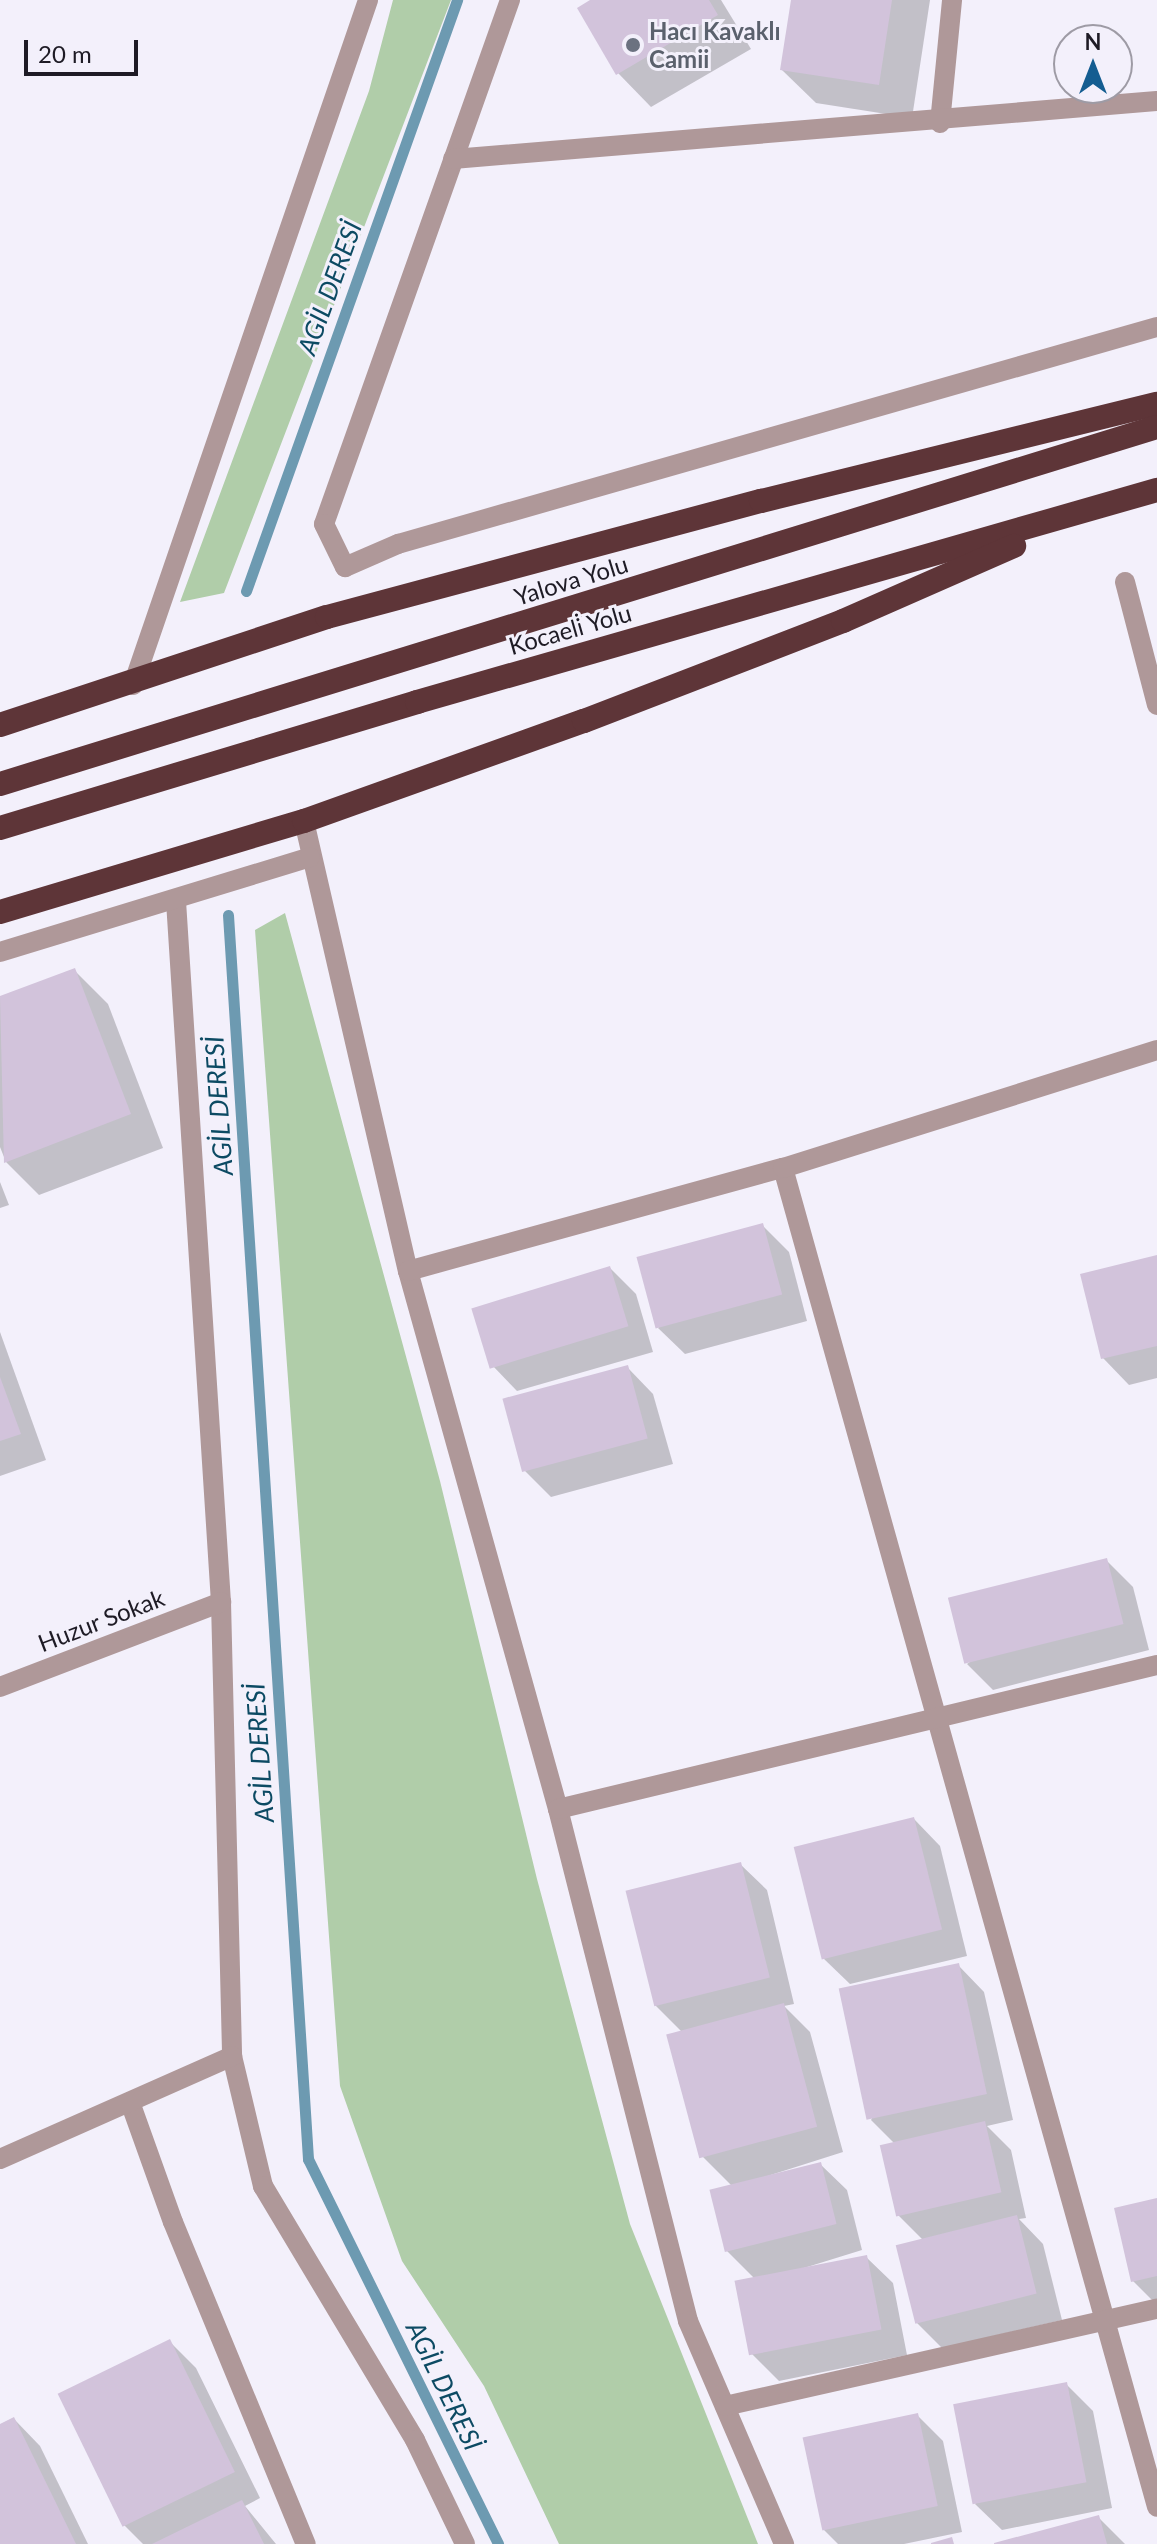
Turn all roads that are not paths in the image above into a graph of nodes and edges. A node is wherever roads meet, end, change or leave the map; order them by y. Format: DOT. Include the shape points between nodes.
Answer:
graph roads {
  1 [pos="368,0"];
  2 [pos="510,0"];
  3 [pos="952,0"];
  4 [pos="1157,101"];
  5 [pos="940,123"];
  6 [pos="453,159"];
  7 [pos="1157,327"];
  8 [pos="1157,404"];
  9 [pos="1157,427"];
  10 [pos="1157,490"];
  11 [pos="1108,505"];
  12 [pos="1125,582"];
  13 [pos="133,685"];
  14 [pos="1157,705"];
  15 [pos="0,725"];
  16 [pos="0,784"];
  17 [pos="304,821"];
  18 [pos="0,828"];
  19 [pos="310,857"];
  20 [pos="176,901"];
  21 [pos="0,912"];
  22 [pos="0,952"];
  23 [pos="1157,1050"];
  24 [pos="783,1168"];
  25 [pos="408,1271"];
  26 [pos="221,1602"];
  27 [pos="1157,1665"];
  28 [pos="0,1687"];
  29 [pos="938,1720"];
  30 [pos="558,1809"];
  31 [pos="232,2056"];
  32 [pos="130,2102"];
  33 [pos="0,2159"];
  34 [pos="1157,2309"];
  35 [pos="1105,2321"];
  36 [pos="725,2406"];
  37 [pos="1157,2507"];
  38 [pos="306,2544"];
  39 [pos="465,2544"];
  40 [pos="784,2544"];
  1 -- 13 [label="street"];
  2 -- 6 [label="street"];
  3 -- 5 [label="street"];
  4 -- 5 [label="street"];
  5 -- 6 [label="street"];
  6 -- 7 [label="street" via="324,524 345,567 398,544"];
  8 -- 13 [label="highway" via="761,501 327,617"];
  9 -- 16 [label="highway, Yalova Yolu"];
  10 -- 11 [label="highway, Kocaeli̇ Yolu"];
  11 -- 17 [label="highway" via="843,621 570,727"];
  11 -- 18 [label="highway, Kocaeli̇ Yolu" via="417,702"];
  12 -- 14 [label="street"];
  13 -- 15 [label="highway"];
  17 -- 19 [label="street"];
  17 -- 21 [label="highway"];
  19 -- 20 [label="street"];
  19 -- 25 [label="street"];
  20 -- 22 [label="street"];
  20 -- 26 [label="street"];
  23 -- 24 [label="street"];
  24 -- 25 [label="street"];
  24 -- 29 [label="street"];
  25 -- 30 [label="street"];
  26 -- 28 [label="street, Huzur Sokak"];
  26 -- 31 [label="street"];
  27 -- 29 [label="street"];
  29 -- 30 [label="street"];
  29 -- 35 [label="street"];
  30 -- 36 [label="street" via="688,2321"];
  31 -- 32 [label="street"];
  31 -- 39 [label="street" via="263,2186 415,2440"];
  32 -- 33 [label="street"];
  32 -- 38 [label="street" via="173,2222"];
  34 -- 35 [label="street"];
  35 -- 36 [label="street"];
  35 -- 37 [label="street"];
  36 -- 40 [label="street"];
}
